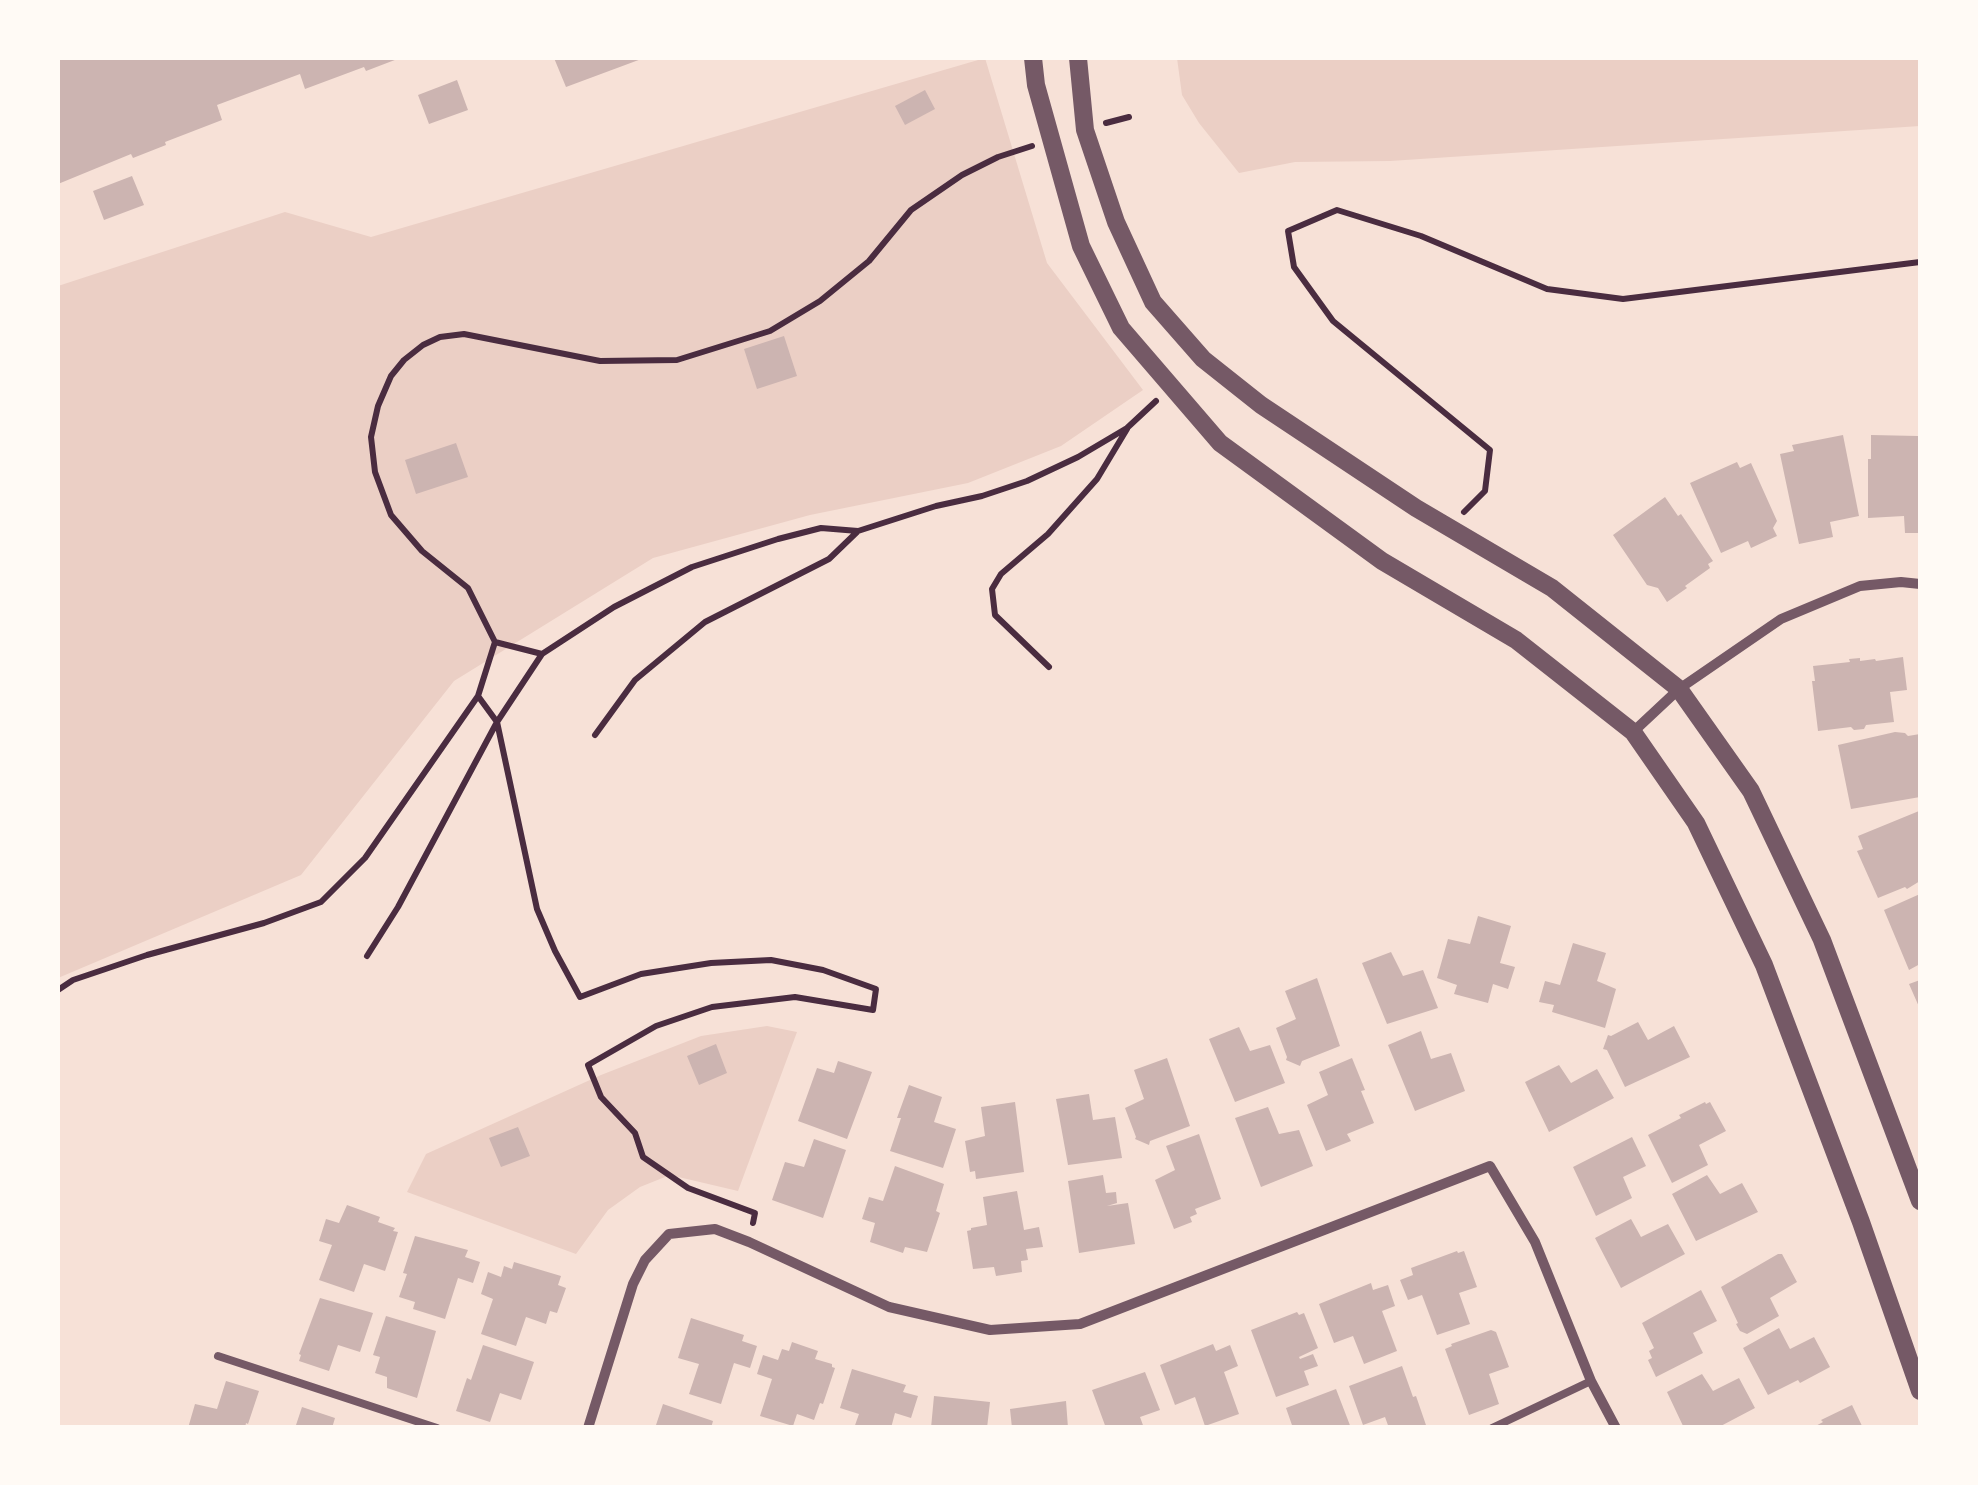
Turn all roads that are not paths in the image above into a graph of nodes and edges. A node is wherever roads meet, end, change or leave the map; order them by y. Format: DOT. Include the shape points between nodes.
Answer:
graph roads {
  1 [pos="1034,58"];
  2 [pos="1078,58"];
  3 [pos="1920,584"];
  4 [pos="1679,689"];
  5 [pos="1633,732"];
  6 [pos="1920,1201"];
  7 [pos="218,1356"];
  8 [pos="1591,1381"];
  9 [pos="1920,1390"];
  10 [pos="437,1428"];
  11 [pos="588,1428"];
  12 [pos="1492,1428"];
  13 [pos="1616,1428"];
  1 -- 5 [label="street" via="1081,246 1121,328 1170,388 1220,444 1382,561 1516,640"];
  2 -- 4 [label="street" via="1085,130 1116,222 1153,302 1203,359 1260,405 1552,588"];
  3 -- 4 [label="street" via="1860,586 1781,620"];
  4 -- 5 [label="street"];
  4 -- 6 [label="street" via="1751,791 1822,940"];
  5 -- 9 [label="street" via="1696,823 1764,965"];
  7 -- 10 [label="lane"];
  8 -- 11 [label="street" via="1535,1242 1490,1166 1080,1324 990,1330 888,1308 714,1229 668,1234 634,1284"];
  8 -- 12 [label="lane"];
  8 -- 13 [label="street"];
}
